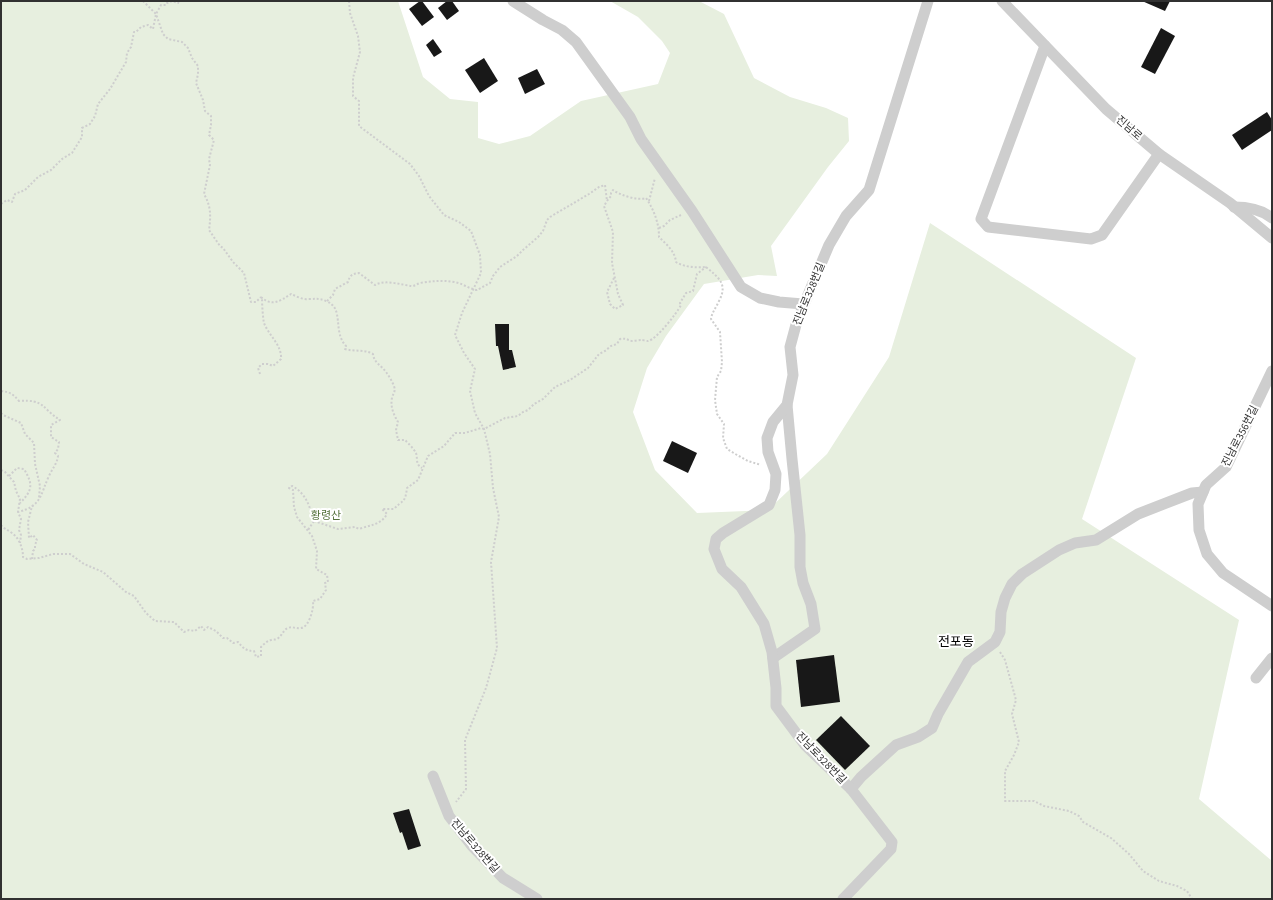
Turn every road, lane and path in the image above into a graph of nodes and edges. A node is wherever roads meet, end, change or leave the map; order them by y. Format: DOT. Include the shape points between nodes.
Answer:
graph roads {
  1 [pos="143,1"];
  2 [pos="172,1"];
  3 [pos="179,1"];
  4 [pos="349,1"];
  5 [pos="513,1"];
  6 [pos="928,1"];
  7 [pos="1002,1"];
  8 [pos="156,14"];
  9 [pos="1045,46"];
  10 [pos="1158,154"];
  11 [pos="662,166"];
  12 [pos="607,201"];
  13 [pos="649,202"];
  14 [pos="1,204"];
  15 [pos="1234,207"];
  16 [pos="692,211"];
  17 [pos="1272,218"];
  18 [pos="659,228"];
  19 [pos="1272,238"];
  20 [pos="706,267"];
  21 [pos="614,278"];
  22 [pos="474,290"];
  23 [pos="261,297"];
  24 [pos="327,301"];
  25 [pos="803,304"];
  26 [pos="1272,371"];
  27 [pos="260,374"];
  28 [pos="1,391"];
  29 [pos="787,405"];
  30 [pos="1,413"];
  31 [pos="484,430"];
  32 [pos="422,468"];
  33 [pos="1,470"];
  34 [pos="776,474"];
  35 [pos="9,476"];
  36 [pos="1203,492"];
  37 [pos="39,499"];
  38 [pos="20,503"];
  39 [pos="32,506"];
  40 [pos="18,512"];
  41 [pos="314,521"];
  42 [pos="1,526"];
  43 [pos="308,530"];
  44 [pos="20,544"];
  45 [pos="32,559"];
  46 [pos="1272,606"];
  47 [pos="995,642"];
  48 [pos="773,658"];
  49 [pos="1272,658"];
  50 [pos="1256,678"];
  51 [pos="433,776"];
  52 [pos="851,789"];
  53 [pos="447,812"];
  54 [pos="537,899"];
  55 [pos="843,899"];
  56 [pos="1192,899"];
  1 -- 8 [label="path"];
  2 -- 3 [label="path"];
  2 -- 8 [label="path" via="161,5"];
  4 -- 22 [label="path" via="360,52 353,78 353,96 359,101 359,126 410,164 444,215 471,231 480,255 481,273"];
  5 -- 11 [label="street" via="562,30 576,42 627,112 641,139"];
  6 -- 25 [label="street, 진남로328번길" via="869,190 846,216 829,245"];
  7 -- 9 [label="street, 진남로"];
  8 -- 14 [label="path" via="153,29 148,25 134,32 126,62 98,104 90,124 82,128 82,137 72,153 38,177 25,190 15,194 12,202 7,200"];
  8 -- 23 [label="path" via="163,34 168,39 182,42 198,66 196,83 205,111 210,116 209,134 214,140 204,194 209,203 209,230 244,273 251,302 256,302"];
  9 -- 10 [label="street, 진남로" via="1106,109"];
  9 -- 10 [label="street" via="981,220 988,227 1091,239 1102,235"];
  10 -- 15 [label="street, 진남로"];
  11 -- 13 [label="path" via="655,179"];
  11 -- 16 [label="street"];
  12 -- 13 [label="path" via="613,190 620,195 646,198"];
  12 -- 21 [label="path" via="604,206 613,232"];
  12 -- 22 [label="path" via="605,185 550,217 538,237 500,267 490,283"];
  13 -- 18 [label="path"];
  15 -- 17 [label="street" via="1250,208"];
  15 -- 19 [label="street, 진남로"];
  16 -- 18 [label="path" via="670,220"];
  16 -- 25 [label="street" via="741,287 760,298"];
  18 -- 20 [label="path" via="659,237 672,250 676,262 698,268"];
  20 -- 31 [label="path" via="697,274 693,291 686,293 674,317 655,338 647,341 620,339 617,344 599,354 588,368 555,387 543,400 518,416 505,418"];
  20 -- 34 [label="path" via="722,283 723,291 711,319 720,332 722,362 717,377 715,400 717,414 724,424 723,438 727,449 748,462 762,465"];
  21 -- 21 [label="path" via="607,292 610,304 615,309 623,305"];
  22 -- 24 [label="path" via="465,285 439,280 414,286 388,283 376,285 359,273 353,274 348,282 335,289"];
  22 -- 31 [label="path" via="462,312 455,335 475,369 470,391 475,413"];
  23 -- 24 [label="path" via="267,302 273,302 291,294 308,300 314,298"];
  23 -- 27 [label="path" via="263,322 282,354 281,359 273,366 262,364 258,368"];
  24 -- 32 [label="path" via="335,306 339,319 339,333 345,349 373,354 374,360 386,370 395,392 392,407 398,422 398,440 404,440 416,453 416,460"];
  25 -- 29 [label="street, 진남로328번길" via="790,347 793,375"];
  26 -- 36 [label="street, 진남로356번길" via="1226,467 1206,485"];
  28 -- 37 [label="path" via="9,392 19,401 36,401 60,420 51,425 50,430 51,436 59,442 55,453 58,456 57,462"];
  29 -- 34 [label="street, 진남로328번길" via="773,422 767,438 768,452"];
  29 -- 48 [label="street" via="800,535 800,567 816,629"];
  30 -- 37 [label="path" via="21,422 25,434 34,443 40,486"];
  31 -- 32 [label="path" via="481,428 454,433 444,446 428,456"];
  31 -- 53 [label="path" via="499,517 491,562 497,648 486,688 466,740 466,789"];
  32 -- 41 [label="path" via="418,480 407,488 403,502 394,509 382,509 387,514 377,524 359,529 338,529"];
  33 -- 35 [label="path"];
  34 -- 48 [label="street, 진남로328번길" via="775,490 769,505 723,532 716,539 714,549 722,570 741,587 764,624"];
  35 -- 38 [label="path" via="14,482"];
  35 -- 38 [label="path" via="17,468 24,468 30,479 31,489"];
  36 -- 46 [label="street, 진남로356번길" via="1198,504 1199,530 1207,554 1223,573"];
  36 -- 47 [label="street" via="1192,493 1138,514 1096,540 1075,543 1059,550 1022,574 1012,584 1005,598 1000,632"];
  37 -- 39 [label="path"];
  38 -- 40 [label="path"];
  39 -- 40 [label="path"];
  39 -- 45 [label="path" via="28,522 30,538 33,535 37,540"];
  40 -- 44 [label="path" via="21,519"];
  41 -- 43 [label="path"];
  41 -- 43 [label="path" via="309,502 298,488 289,488 294,490 297,517"];
  42 -- 44 [label="path" via="13,533"];
  43 -- 45 [label="path" via="316,551 316,569 327,575 326,590 320,599 313,601 314,608 304,626 292,626 283,631 277,639 267,642 261,648 261,656 256,657 254,652 247,651 238,642 233,643 223,638 208,627 204,630 201,626 195,631 184,632 174,622 155,621 134,596 103,572 84,564 70,554 53,554"];
  44 -- 45 [label="path" via="24,557"];
  47 -- 52 [label="street" via="968,662 932,728 896,745"];
  47 -- 56 [label="path" via="1005,660 1016,700 1012,714 1019,742 1005,771 1005,801 1034,801 1079,816 1083,822 1111,838 1143,871 1158,881 1187,891"];
  48 -- 52 [label="street, 진남로328번길" via="776,706 805,745"];
  49 -- 50 [label="street"];
  51 -- 53 [label="street, 진남로328번길"];
  52 -- 55 [label="street, 진남로328번길" via="892,842 891,849"];
  53 -- 54 [label="street, 진남로328번길" via="472,846 503,878"];
}
